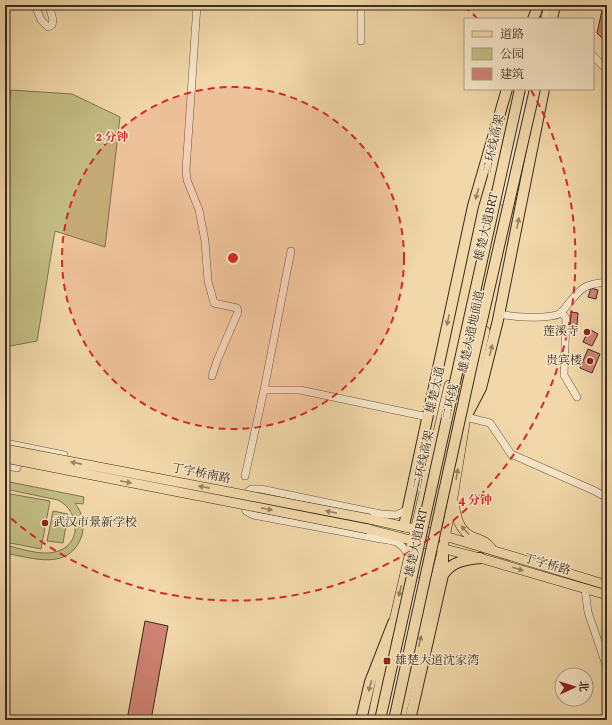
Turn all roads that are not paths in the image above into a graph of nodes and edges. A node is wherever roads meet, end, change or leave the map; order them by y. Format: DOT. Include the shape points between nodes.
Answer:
graph roads {
  1 [pos="34,5"];
  2 [pos="49,5"];
  3 [pos="197,5"];
  4 [pos="361,5"];
  5 [pos="548,5"];
  6 [pos="556,5"];
  7 [pos="551,18"];
  8 [pos="551,18"];
  9 [pos="361,41"];
  10 [pos="594,57"];
  11 [pos="607,70"];
  12 [pos="507,90"];
  13 [pos="518,90"];
  14 [pos="518,90"];
  15 [pos="529,90"];
  16 [pos="536,90"];
  17 [pos="536,90"];
  18 [pos="544,90"];
  19 [pos="291,251"];
  20 [pos="607,282"];
  21 [pos="500,314"];
  22 [pos="565,316"];
  23 [pos="212,376"];
  24 [pos="264,390"];
  25 [pos="577,397"];
  26 [pos="428,417"];
  27 [pos="466,417"];
  28 [pos="5,443"];
  29 [pos="21,446"];
  30 [pos="5,449"];
  31 [pos="64,455"];
  32 [pos="5,458"];
  33 [pos="5,465"];
  34 [pos="245,476"];
  35 [pos="453,497"];
  36 [pos="607,498"];
  37 [pos="407,510"];
  38 [pos="381,514"];
  39 [pos="392,524"];
  40 [pos="404,526"];
  41 [pos="415,529"];
  42 [pos="430,532"];
  43 [pos="391,535"];
  44 [pos="445,536"];
  45 [pos="381,539"];
  46 [pos="412,540"];
  47 [pos="428,544"];
  48 [pos="443,548"];
  49 [pos="492,550"];
  50 [pos="409,556"];
  51 [pos="480,558"];
  52 [pos="443,574"];
  53 [pos="607,585"];
  54 [pos="585,589"];
  55 [pos="607,594"];
  56 [pos="393,623"];
  57 [pos="607,668"];
  58 [pos="361,720"];
  59 [pos="372,720"];
  60 [pos="380,720"];
  61 [pos="387,720"];
  62 [pos="394,720"];
  63 [pos="400,720"];
  64 [pos="410,720"];
  1 -- 2 [label="street" via="41,20 48,27 54,20"];
  3 -- 23 [label="street" via="187,180 199,210 205,241 208,281 214,303 237,308 238,312"];
  4 -- 9 [label="street"];
  5 -- 7 [label="street"];
  6 -- 8 [label="highway"];
  10 -- 11 [label="street"];
  12 -- 26 [label="highway, one-way" via="473,206"];
  13 -- 41 [label="main road, 雄楚大道"];
  14 -- 60 [label="highway, 二环线高架, bridge"];
  15 -- 42 [label="street, 雄楚大道BRT"];
  16 -- 27 [label="main road, 雄楚大道地面道"];
  17 -- 62 [label="highway, 二环线, bridge" via="472,364"];
  21 -- 18 [label="highway, one-way"];
  19 -- 24 [label="street"];
  20 -- 22 [label="street" via="596,282 581,288"];
  21 -- 22 [label="street"];
  27 -- 21 [label="highway, one-way" via="481,388"];
  22 -- 25 [label="street" via="564,375"];
  24 -- 26 [label="street" via="300,390"];
  24 -- 34 [label="street"];
  26 -- 37 [label="highway"];
  35 -- 27 [label="main road, 雄楚大道地面道, one-way"];
  27 -- 36 [label="street" via="490,423 511,454 595,490"];
  28 -- 29 [label="street"];
  29 -- 31 [label="street"];
  29 -- 33 [label="street" via="17,468"];
  39 -- 30 [label="main road, 丁字桥南路, one-way, bridge"];
  32 -- 43 [label="main road, 丁字桥南路, one-way, bridge"];
  35 -- 44 [label="main road, 雄楚大道地面道"];
  49 -- 35 [label="main road, one-way" via="487,542 469,535 461,528"];
  37 -- 38 [label="street" via="396,515"];
  37 -- 40 [label="highway"];
  38 -- 39 [label="street"];
  38 -- 45 [label="street" via="261,489 251,489 246,493 244,502 246,511 253,515"];
  39 -- 40 [label="main road, 丁字桥南路"];
  40 -- 41 [label="main road, 丁字桥南路"];
  41 -- 42 [label="main road, 丁字桥南路"];
  41 -- 46 [label="main road, 雄楚大道"];
  42 -- 44 [label="main road, 丁字桥南路"];
  42 -- 47 [label="street, 雄楚大道BRT"];
  43 -- 45 [label="street"];
  43 -- 46 [label="main road, 丁字桥南路"];
  44 -- 48 [label="main road, 雄楚大道地面道"];
  44 -- 49 [label="main road, 丁字桥路"];
  45 -- 50 [label="street" via="397,542 404,547"];
  46 -- 47 [label="main road, 丁字桥南路"];
  46 -- 50 [label="main road, 雄楚大道"];
  47 -- 48 [label="main road, 丁字桥南路"];
  47 -- 61 [label="street, 雄楚大道BRT"];
  48 -- 51 [label="main road, 丁字桥路"];
  48 -- 52 [label="highway"];
  63 -- 48 [label="main road, 雄楚大道地面道, one-way"];
  49 -- 53 [label="main road, 丁字桥路"];
  50 -- 56 [label="main road, 雄楚大道, one-way"];
  51 -- 52 [label="highway" via="458,562"];
  51 -- 54 [label="main road, 丁字桥路, one-way"];
  52 -- 64 [label="highway"];
  54 -- 55 [label="main road, 丁字桥路"];
  54 -- 57 [label="street" via="588,612"];
  56 -- 58 [label="highway, one-way" via="374,672"];
  56 -- 59 [label="main road, 雄楚大道"];
}
